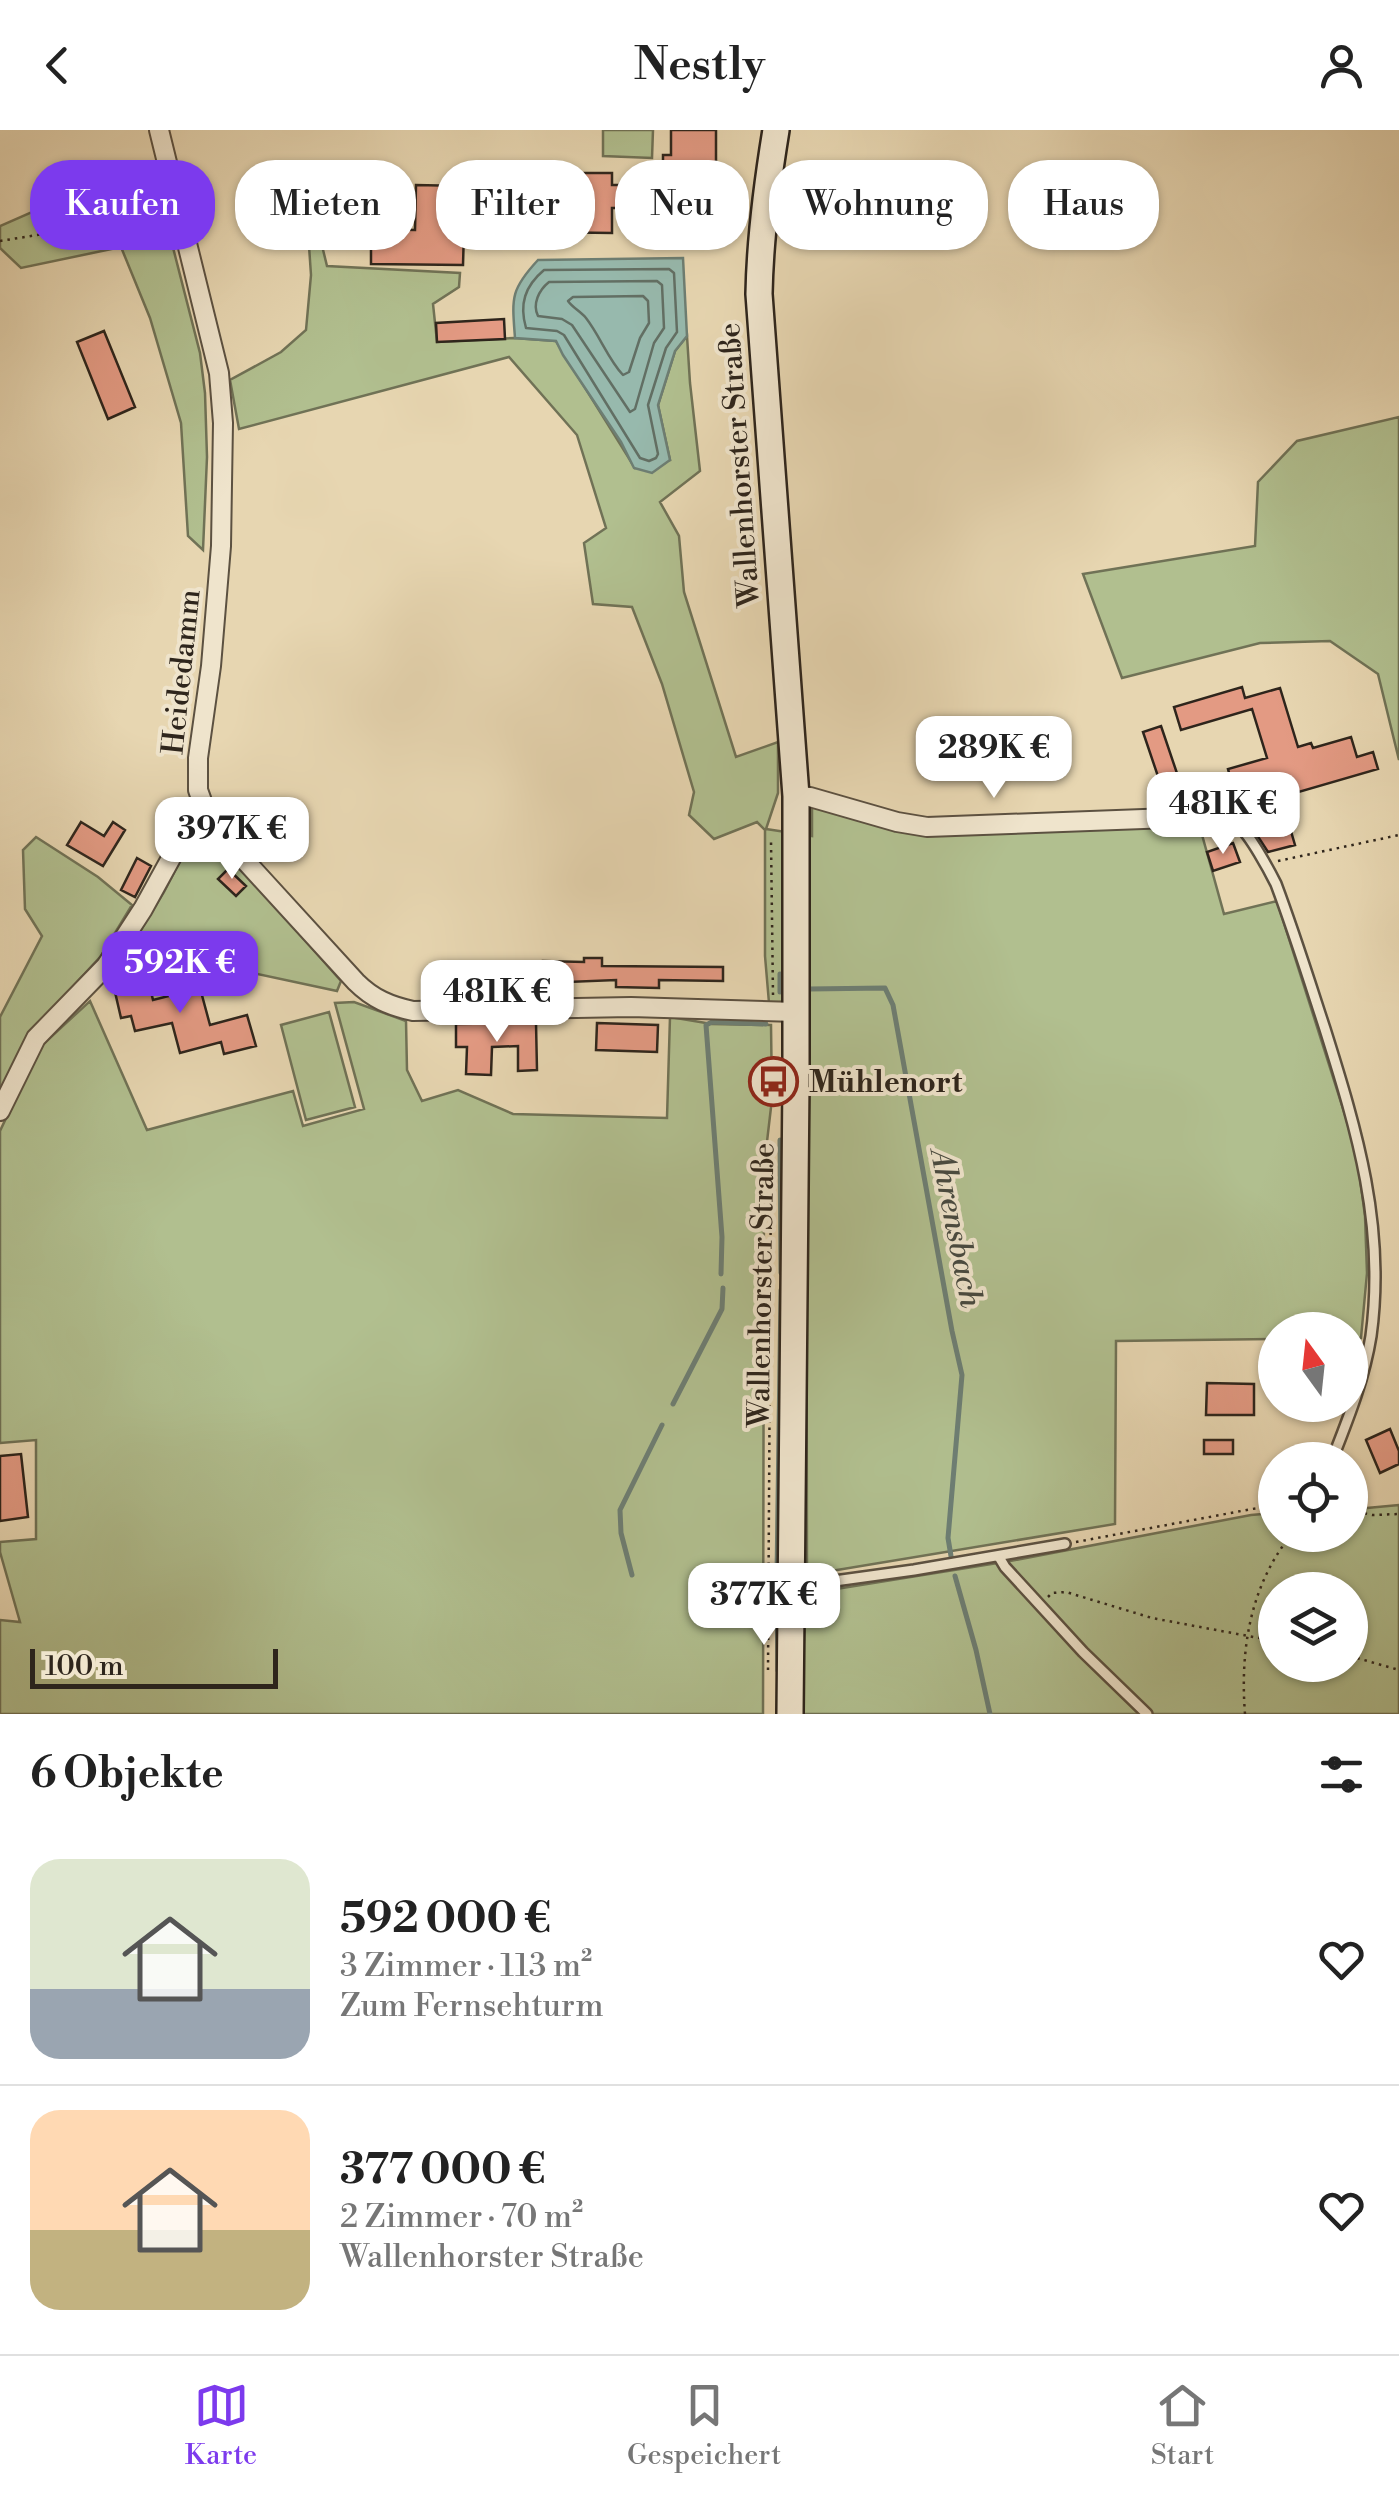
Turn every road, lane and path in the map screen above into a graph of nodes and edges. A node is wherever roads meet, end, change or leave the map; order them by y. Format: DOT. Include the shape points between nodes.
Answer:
graph roads {
  1 [pos="158,130"];
  2 [pos="776,130"];
  3 [pos="166,160"];
  4 [pos="30,236"];
  5 [pos="0,241"];
  6 [pos="188,250"];
  7 [pos="796,796"];
  8 [pos="207,815"];
  9 [pos="1197,817"];
  10 [pos="1399,835"];
  11 [pos="1267,866"];
  12 [pos="785,1012"];
  13 [pos="0,1111"];
  14 [pos="774,1135"];
  15 [pos="1340,1442"];
  16 [pos="1258,1508"];
  17 [pos="1368,1514"];
  18 [pos="1399,1514"];
  19 [pos="1065,1544"];
  20 [pos="1281,1552"];
  21 [pos="999,1557"];
  22 [pos="793,1584"];
  23 [pos="1039,1604"];
  24 [pos="1246,1635"];
  25 [pos="1258,1637"];
  26 [pos="1368,1661"];
  27 [pos="1399,1670"];
  28 [pos="768,1677"];
  29 [pos="790,1714"];
  30 [pos="1147,1714"];
  31 [pos="1244,1714"];
  1 -- 3 [label="street, Heidedamm"];
  2 -- 7 [label="main road, Wallenhorster Straße" via="758,294"];
  4 -- 5 [label="path"];
  6 -- 8 [label="street, Heidedamm" via="219,373 223,423 221,546 198,758"];
  7 -- 9 [label="street" via="927,828"];
  7 -- 12 [label="main road, Wallenhorster Straße"];
  8 -- 12 [label="street, Heidedamm" via="356,982 387,1005 413,1011"];
  8 -- 13 [label="street" via="181,840 106,966 36,1038"];
  9 -- 11 [label="lane" via="1239,826"];
  10 -- 11 [label="path"];
  11 -- 15 [label="lane" via="1350,1108 1372,1209 1371,1336"];
  12 -- 22 [label="main road, Wallenhorster Straße"];
  14 -- 28 [label="path"];
  16 -- 19 [label="path"];
  17 -- 18 [label="path"];
  19 -- 21 [label="lane"];
  20 -- 24 [label="path"];
  21 -- 22 [label="lane"];
  21 -- 23 [label="lane"];
  22 -- 29 [label="main road, Wallenhorster Straße"];
  23 -- 24 [label="path" via="1066,1592 1152,1618"];
  23 -- 30 [label="lane"];
  24 -- 25 [label="path"];
  24 -- 31 [label="path"];
  26 -- 27 [label="path"];
}
